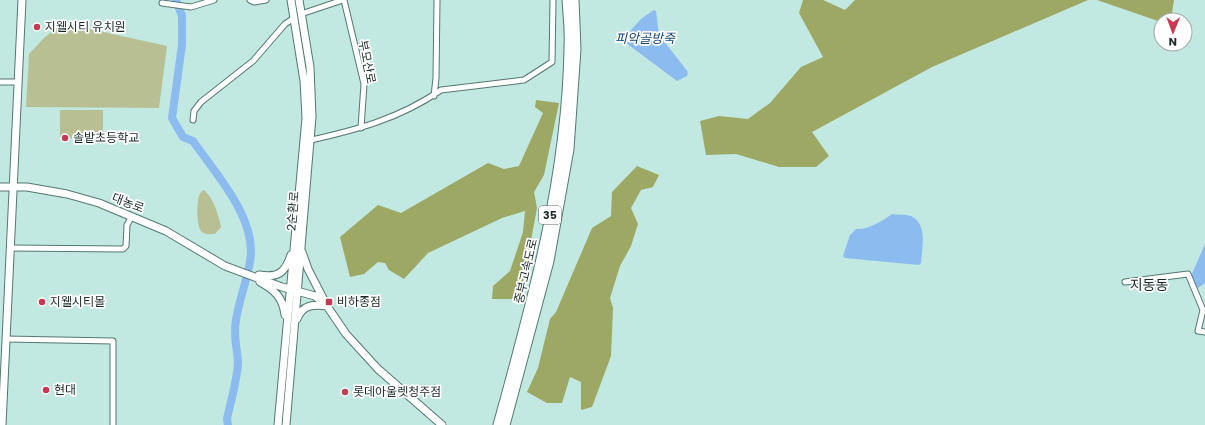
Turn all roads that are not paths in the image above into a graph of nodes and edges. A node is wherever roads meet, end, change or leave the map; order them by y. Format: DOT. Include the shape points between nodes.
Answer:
graph roads {
  1 [pos="22,0"];
  2 [pos="214,0"];
  3 [pos="250,0"];
  4 [pos="266,0"];
  5 [pos="291,0"];
  6 [pos="299,0"];
  7 [pos="343,0"];
  8 [pos="437,0"];
  9 [pos="554,0"];
  10 [pos="567,0"];
  11 [pos="574,0"];
  12 [pos="162,3"];
  13 [pos="302,14"];
  14 [pos="294,18"];
  15 [pos="0,82"];
  16 [pos="17,82"];
  17 [pos="434,96"];
  18 [pos="193,120"];
  19 [pos="361,128"];
  20 [pos="307,142"];
  21 [pos="0,187"];
  22 [pos="13,187"];
  23 [pos="132,216"];
  24 [pos="295,242"];
  25 [pos="10,248"];
  26 [pos="301,250"];
  27 [pos="266,281"];
  28 [pos="1125,282"];
  29 [pos="294,290"];
  30 [pos="319,296"];
  31 [pos="327,306"];
  32 [pos="294,326"];
  33 [pos="1205,332"];
  34 [pos="6,339"];
  35 [pos="285,344"];
  36 [pos="2,425"];
  37 [pos="113,425"];
  38 [pos="278,425"];
  39 [pos="286,425"];
  40 [pos="442,425"];
  41 [pos="498,425"];
  42 [pos="505,425"];
  1 -- 16 [label="main road"];
  2 -- 12 [label="street" via="191,7"];
  3 -- 4 [label="street"];
  5 -- 14 [label="main road, 2순환로"];
  6 -- 13 [label="main road, 2순환로"];
  7 -- 13 [label="street, 부모산로"];
  7 -- 19 [label="street, 부모산로" via="364,84"];
  8 -- 17 [label="street"];
  9 -- 17 [label="street" via="552,62 524,80 458,86 441,90"];
  10 -- 41 [label="highway, 중부고속도로 / 35" via="569,48 562,148 542,259"];
  11 -- 42 [label="highway, 중부고속도로 / 35" via="576,49 569,149 549,261"];
  13 -- 20 [label="main road, 2순환로" via="312,83"];
  14 -- 18 [label="street" via="285,24 253,61 201,102 194,111"];
  14 -- 20 [label="main road, 2순환로" via="305,88"];
  15 -- 16 [label="street"];
  16 -- 22 [label="main road"];
  17 -- 19 [label="street" via="390,119"];
  19 -- 20 [label="street"];
  20 -- 24 [label="main road, 2순환로"];
  20 -- 26 [label="main road, 2순환로"];
  21 -- 22 [label="main road, 대농로"];
  22 -- 23 [label="main road, 대농로" via="67,194"];
  22 -- 25 [label="main road"];
  23 -- 25 [label="street" via="127,224 126,246 120,250"];
  23 -- 27 [label="main road, 대농로" via="166,231 225,266"];
  24 -- 27 [label="main road" via="285,270"];
  24 -- 29 [label="main road, 2순환로"];
  25 -- 34 [label="main road"];
  26 -- 29 [label="main road, 2순환로"];
  26 -- 30 [label="main road"];
  27 -- 29 [label="main road, 대농로"];
  27 -- 35 [label="main road" via="282,302 285,315"];
  28 -- 33 [label="street" via="1188,274 1203,310 1198,331"];
  29 -- 30 [label="main road, 대농로"];
  29 -- 32 [label="main road, 2순환로"];
  29 -- 35 [label="main road, 2순환로"];
  30 -- 31 [label="main road"];
  31 -- 32 [label="main road" via="313,305 303,309"];
  31 -- 40 [label="main road" via="355,345 378,369"];
  32 -- 39 [label="main road, 2순환로"];
  34 -- 36 [label="main road"];
  34 -- 37 [label="street" via="113,341"];
  35 -- 38 [label="main road, 2순환로"];
}
